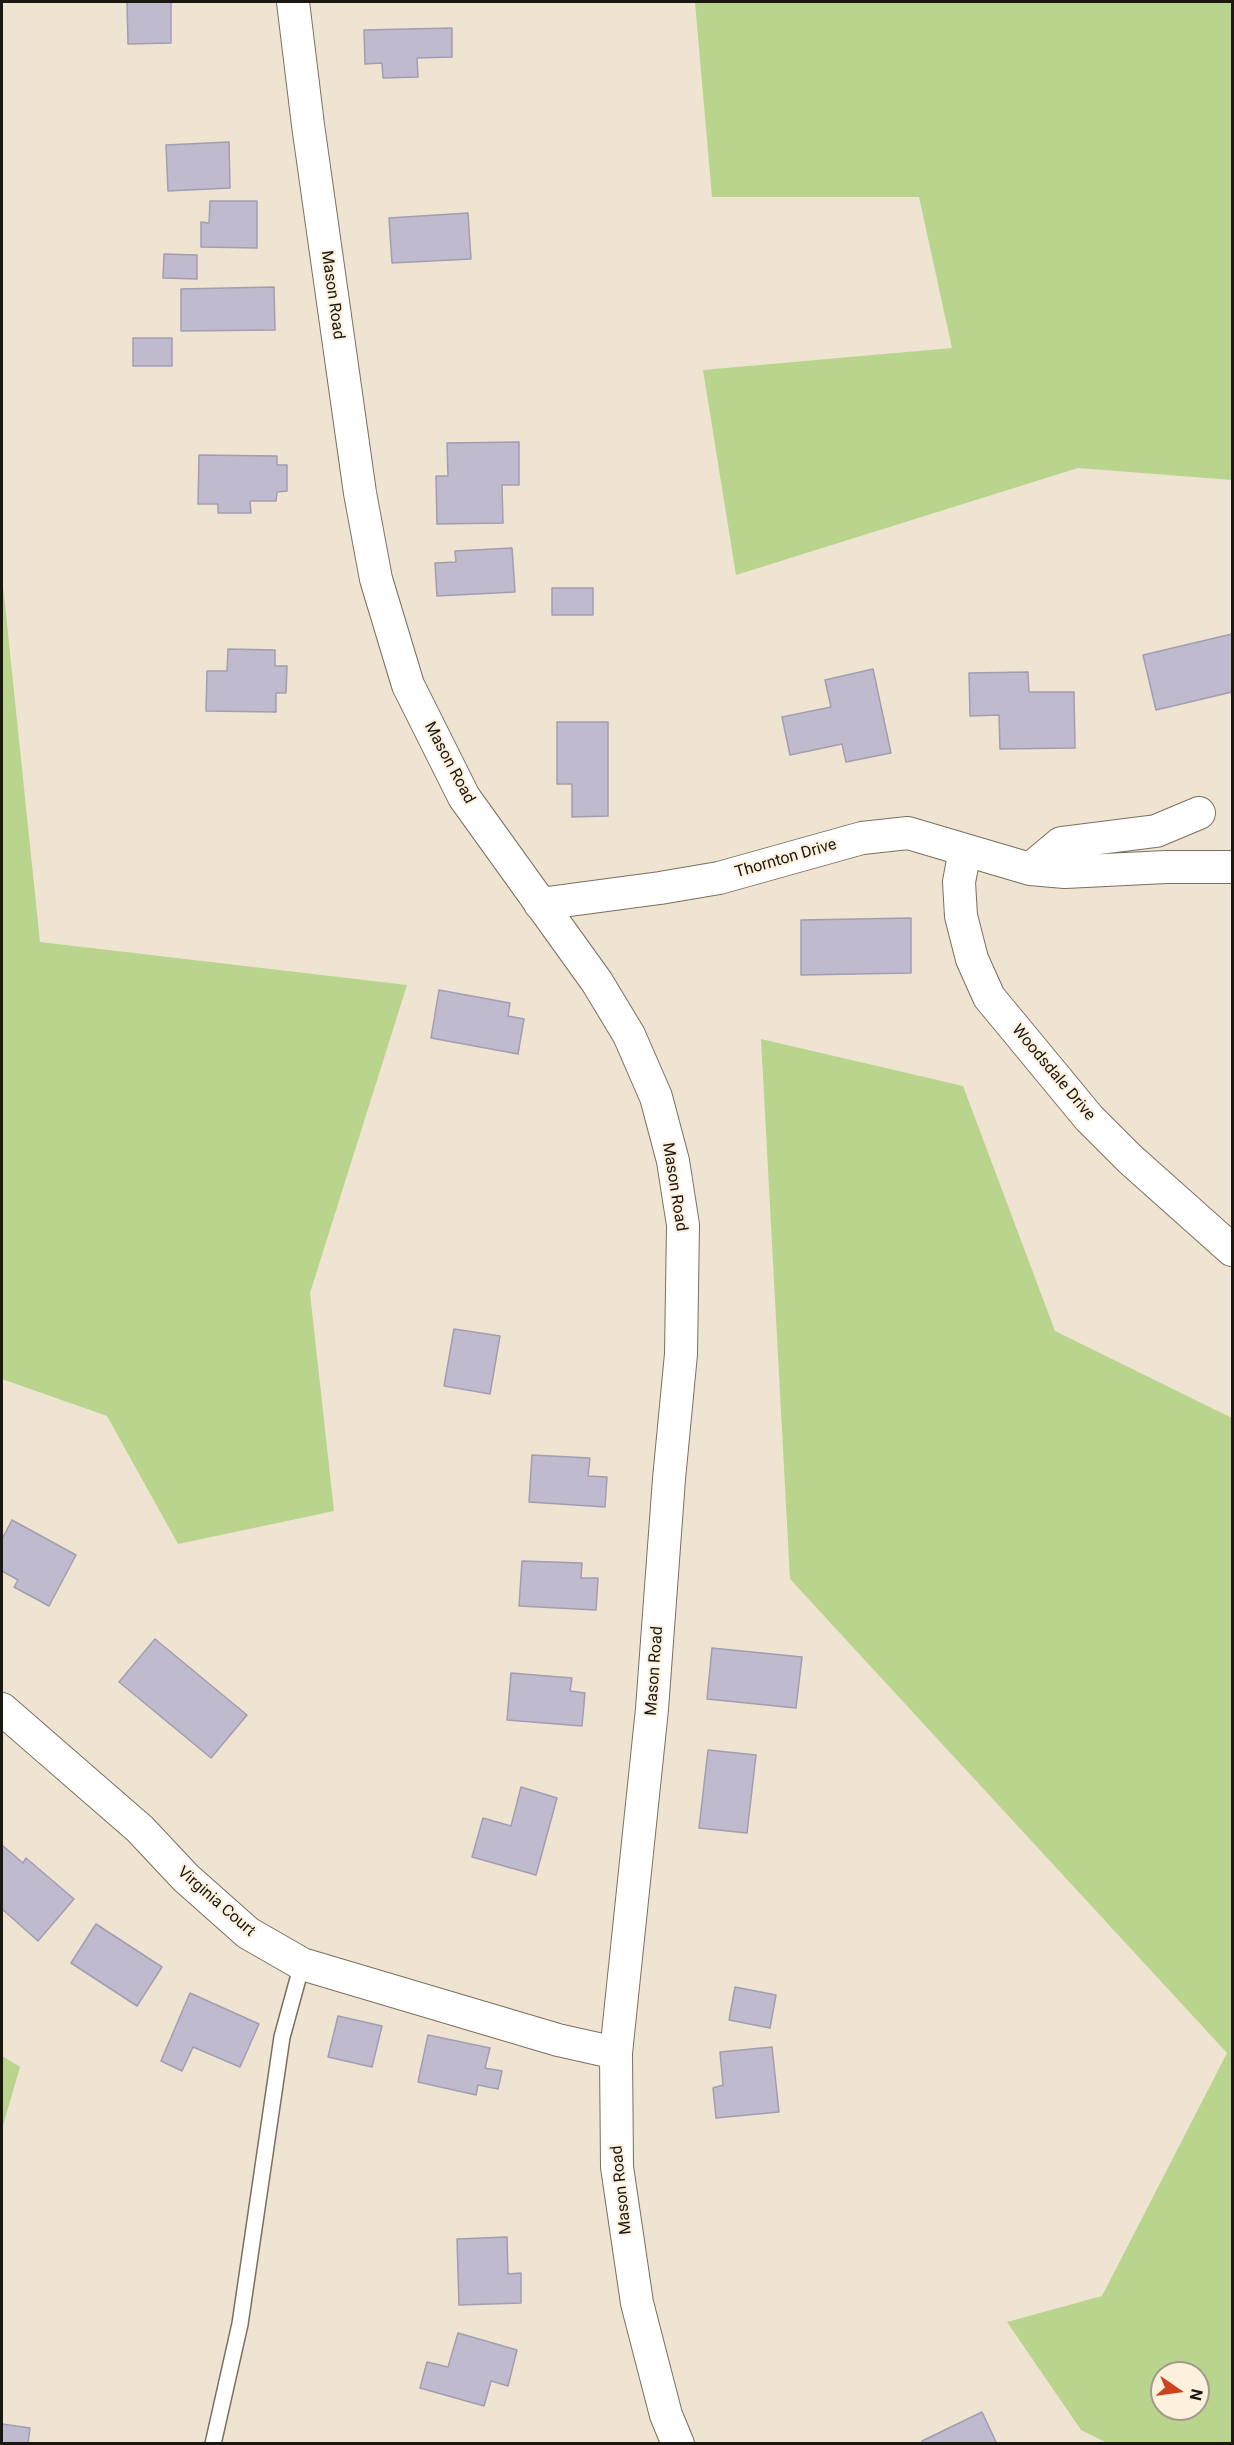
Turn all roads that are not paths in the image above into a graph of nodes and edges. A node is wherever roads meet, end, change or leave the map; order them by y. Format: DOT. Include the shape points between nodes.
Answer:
graph roads {
  1 [pos="293,2"];
  2 [pos="1199,813"];
  3 [pos="965,849"];
  4 [pos="1233,867"];
  5 [pos="1029,869"];
  6 [pos="540,904"];
  7 [pos="1233,1250"];
  8 [pos="2,1709"];
  9 [pos="302,1964"];
  10 [pos="616,2053"];
  11 [pos="213,2444"];
  12 [pos="678,2444"];
  1 -- 6 [label="street, Mason Road" via="358,481 376,579 408,685 464,797"];
  2 -- 5 [label="street" via="1156,831 1061,843"];
  3 -- 5 [label="street, Thornton Drive"];
  3 -- 6 [label="street, Thornton Drive" via="908,833 862,838 719,878"];
  3 -- 7 [label="street, Woodsdale Drive" via="959,882 961,916 972,959 989,997 1089,1118"];
  4 -- 5 [label="street, Thornton Drive" via="1065,872"];
  6 -- 10 [label="street, Mason Road" via="597,982 629,1035 656,1097 673,1161 683,1225 681,1354 652,1709"];
  8 -- 9 [label="street, Virginia Court" via="140,1829 186,1878 248,1933"];
  9 -- 10 [label="street, Virginia Court" via="558,2040"];
  9 -- 11 [label="lane" via="282,2037 240,2324"];
  10 -- 12 [label="street, Mason Road" via="617,2167 637,2303 666,2415"];
}
